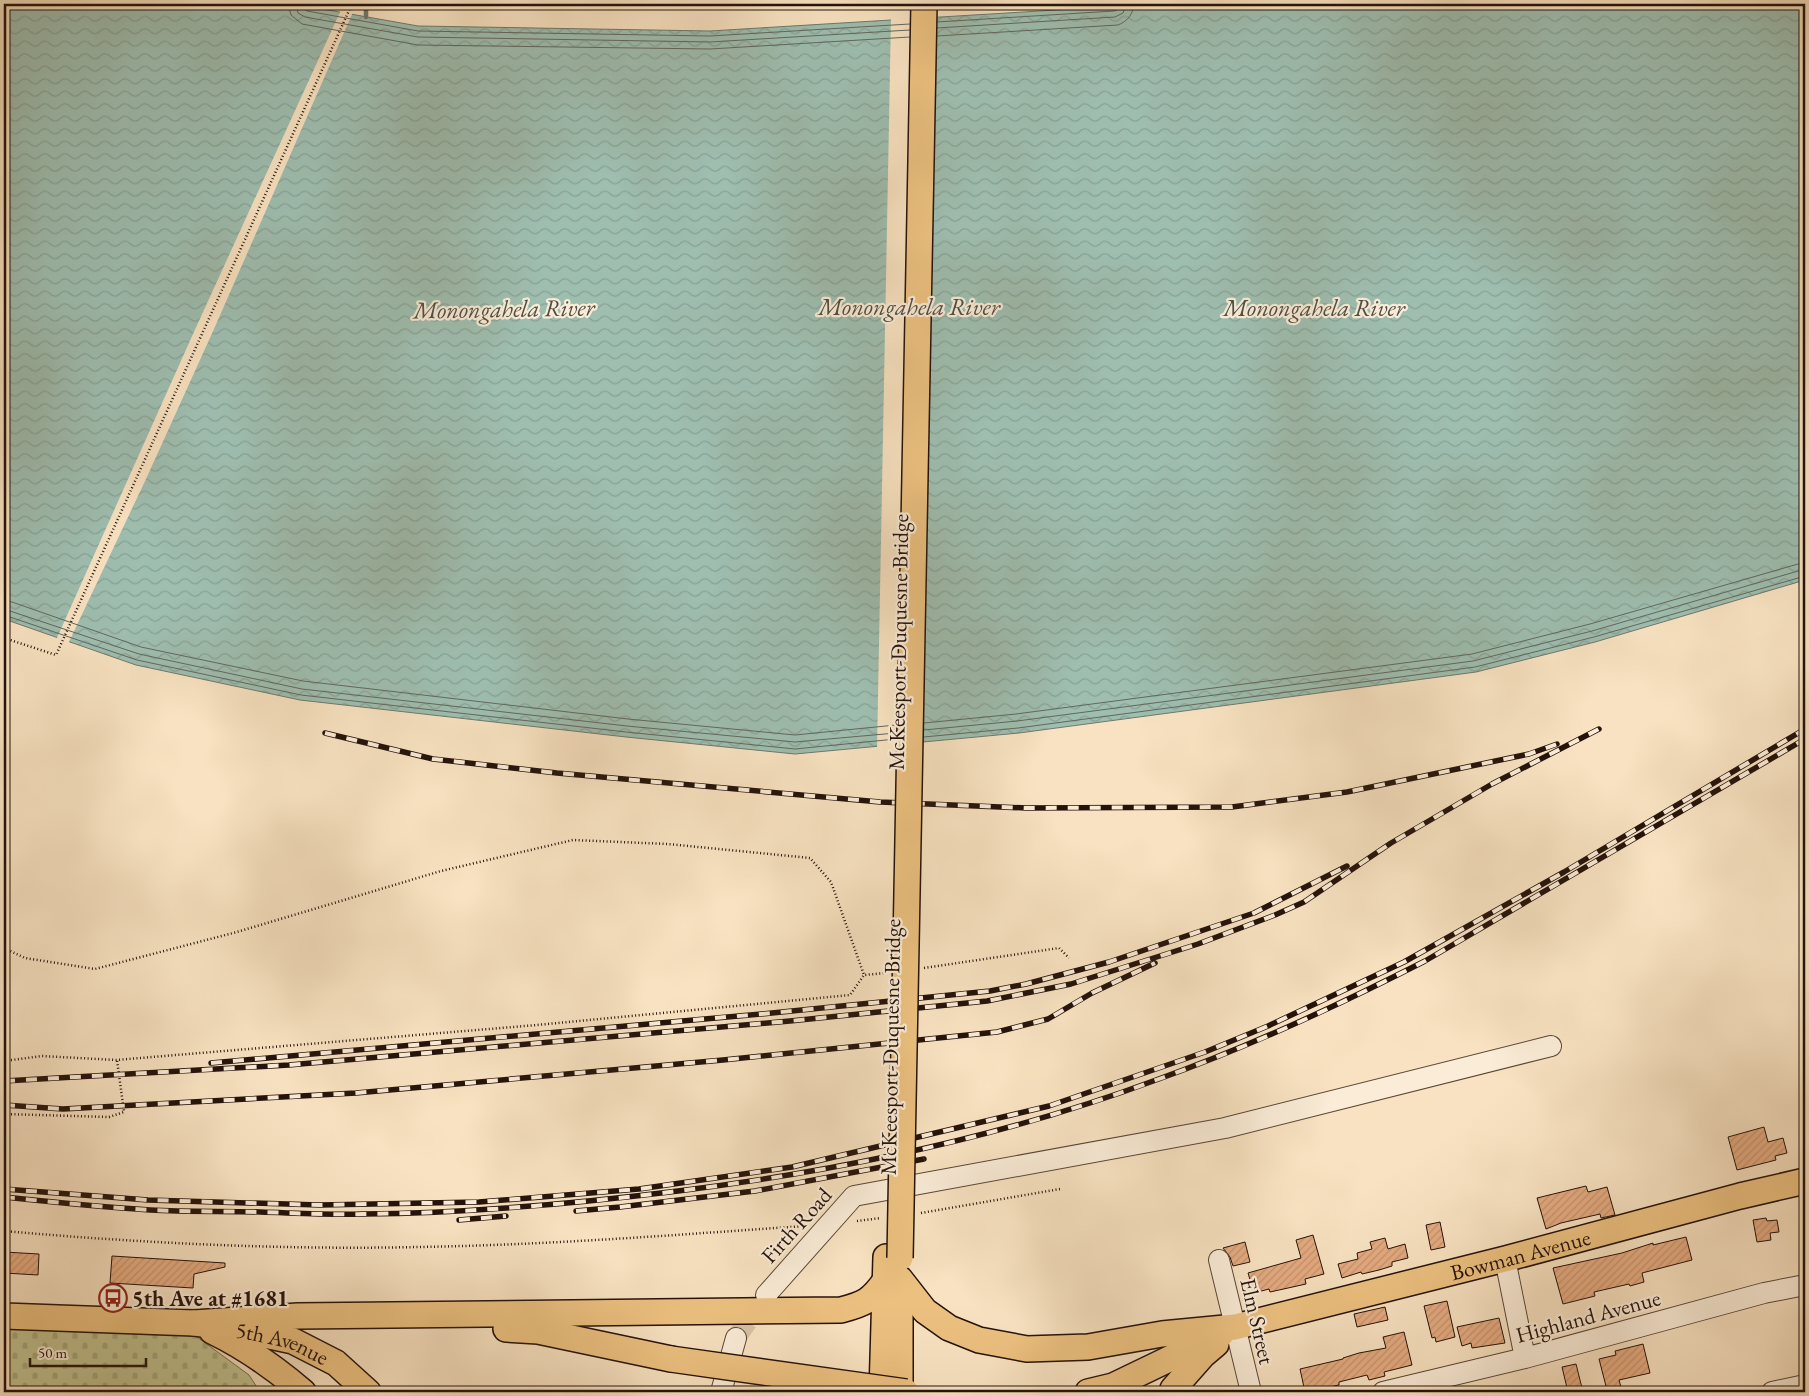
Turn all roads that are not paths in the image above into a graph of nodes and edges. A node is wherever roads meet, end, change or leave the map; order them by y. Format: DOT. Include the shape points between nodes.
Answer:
graph roads {
  1 [pos="911,4"];
  2 [pos="924,4"];
  3 [pos="1551,1046"];
  4 [pos="1805,1181"];
  5 [pos="1505,1259"];
  6 [pos="1220,1260"];
  7 [pos="893,1269"];
  8 [pos="1805,1285"];
  9 [pos="766,1295"];
  10 [pos="4,1316"];
  11 [pos="298,1316"];
  12 [pos="194,1323"];
  13 [pos="1235,1327"];
  14 [pos="736,1338"];
  15 [pos="891,1349"];
  16 [pos="1526,1358"];
  17 [pos="1805,1385"];
  18 [pos="1172,1391"];
  19 [pos="1780,1391"];
  20 [pos="303,1392"];
  21 [pos="368,1392"];
  22 [pos="721,1392"];
  23 [pos="869,1392"];
  24 [pos="882,1392"];
  25 [pos="900,1392"];
  26 [pos="906,1392"];
  27 [pos="914,1392"];
  28 [pos="1088,1392"];
  29 [pos="1251,1392"];
  30 [pos="1383,1392"];
  1 -- 7 [label="main road, McKeesport-Duquesne Bridge"];
  2 -- 7 [label="main road, McKeesport-Duquesne Bridge, bridge"];
  3 -- 9 [label="street, Firth Road" via="1225,1128 854,1196"];
  4 -- 5 [label="main road, Bowman Avenue"];
  5 -- 13 [label="main road, Bowman Avenue"];
  5 -- 16 [label="street"];
  6 -- 13 [label="street, Elm Street"];
  7 -- 11 [label="main road" via="876,1294 861,1305 840,1310"];
  7 -- 13 [label="main road" via="925,1311 949,1328 979,1340 1027,1349 1088,1347 1162,1334"];
  7 -- 15 [label="main road"];
  8 -- 16 [label="street, Highland Avenue"];
  10 -- 12 [label="main road, 5th Avenue"];
  11 -- 12 [label="main road"];
  11 -- 26 [label="main road, bridge" via="538,1331 670,1359"];
  12 -- 20 [label="main road" via="226,1338"];
  12 -- 21 [label="main road, 5th Avenue" via="293,1341 336,1363"];
  13 -- 18 [label="main road" via="1204,1354"];
  13 -- 28 [label="main road" via="1113,1386"];
  13 -- 29 [label="street, Elm Street"];
  14 -- 22 [label="street"];
  15 -- 23 [label="main road"];
  15 -- 24 [label="main road"];
  15 -- 25 [label="main road"];
  15 -- 27 [label="main road"];
  16 -- 30 [label="street, Highland Avenue"];
  17 -- 19 [label="street"];
}
